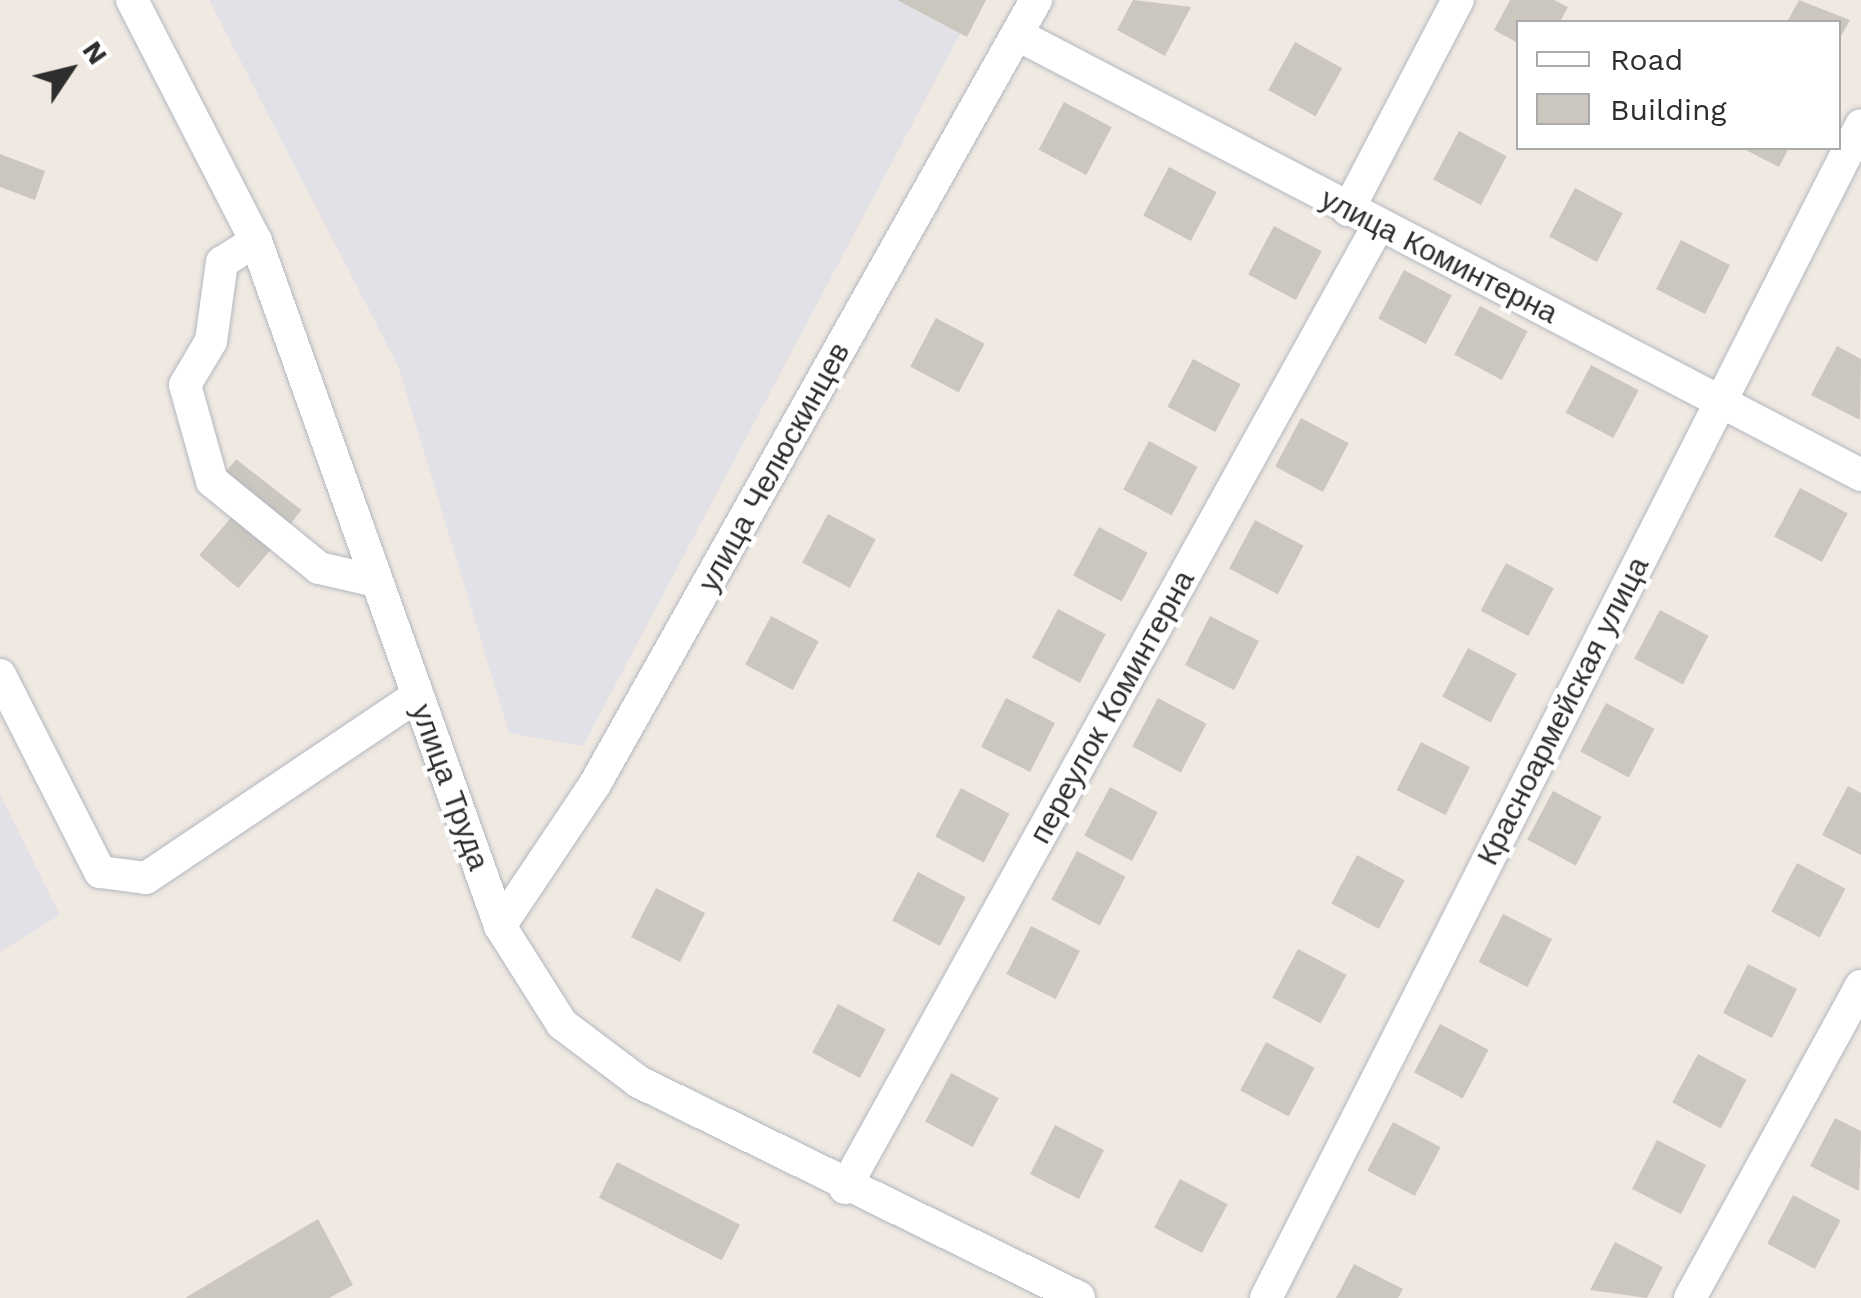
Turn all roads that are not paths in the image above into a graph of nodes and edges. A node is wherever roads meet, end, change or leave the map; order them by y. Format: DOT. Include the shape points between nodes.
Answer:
graph roads {
  1 [pos="132,0"];
  2 [pos="1036,0"];
  3 [pos="1458,0"];
  4 [pos="1018,34"];
  5 [pos="1861,125"];
  6 [pos="1348,210"];
  7 [pos="1378,226"];
  8 [pos="256,241"];
  9 [pos="1720,401"];
  10 [pos="1861,475"];
  11 [pos="376,581"];
  12 [pos="0,676"];
  13 [pos="417,696"];
  14 [pos="500,926"];
  15 [pos="1861,986"];
  16 [pos="846,1188"];
  17 [pos="1034,1289"];
  18 [pos="1079,1298"];
  19 [pos="1266,1298"];
  20 [pos="1690,1298"];
  1 -- 8 [label="street, улица Труда"];
  2 -- 4 [label="street, улица Челюскинцев"];
  3 -- 6 [label="street"];
  4 -- 6 [label="street, улица Коминтерна"];
  4 -- 14 [label="street, улица Челюскинцев" via="595,784"];
  5 -- 9 [label="street, Красноармейская улица"];
  6 -- 7 [label="street, улица Коминтерна"];
  7 -- 9 [label="street, улица Коминтерна"];
  7 -- 16 [label="street, переулок Коминтерна"];
  8 -- 11 [label="street, улица Труда"];
  8 -- 11 [label="street" via="222,262 211,341 185,385 212,481 319,568"];
  9 -- 10 [label="street, улица Коминтерна"];
  9 -- 19 [label="street, Красноармейская улица"];
  11 -- 13 [label="street, улица Труда"];
  12 -- 13 [label="street" via="100,872 146,878"];
  13 -- 14 [label="street, улица Труда"];
  14 -- 16 [label="street, улица Труда" via="562,1024 639,1082"];
  15 -- 20 [label="street"];
  16 -- 17 [label="street, улица Труда"];
  17 -- 18 [label="street, улица Труда"];
}
